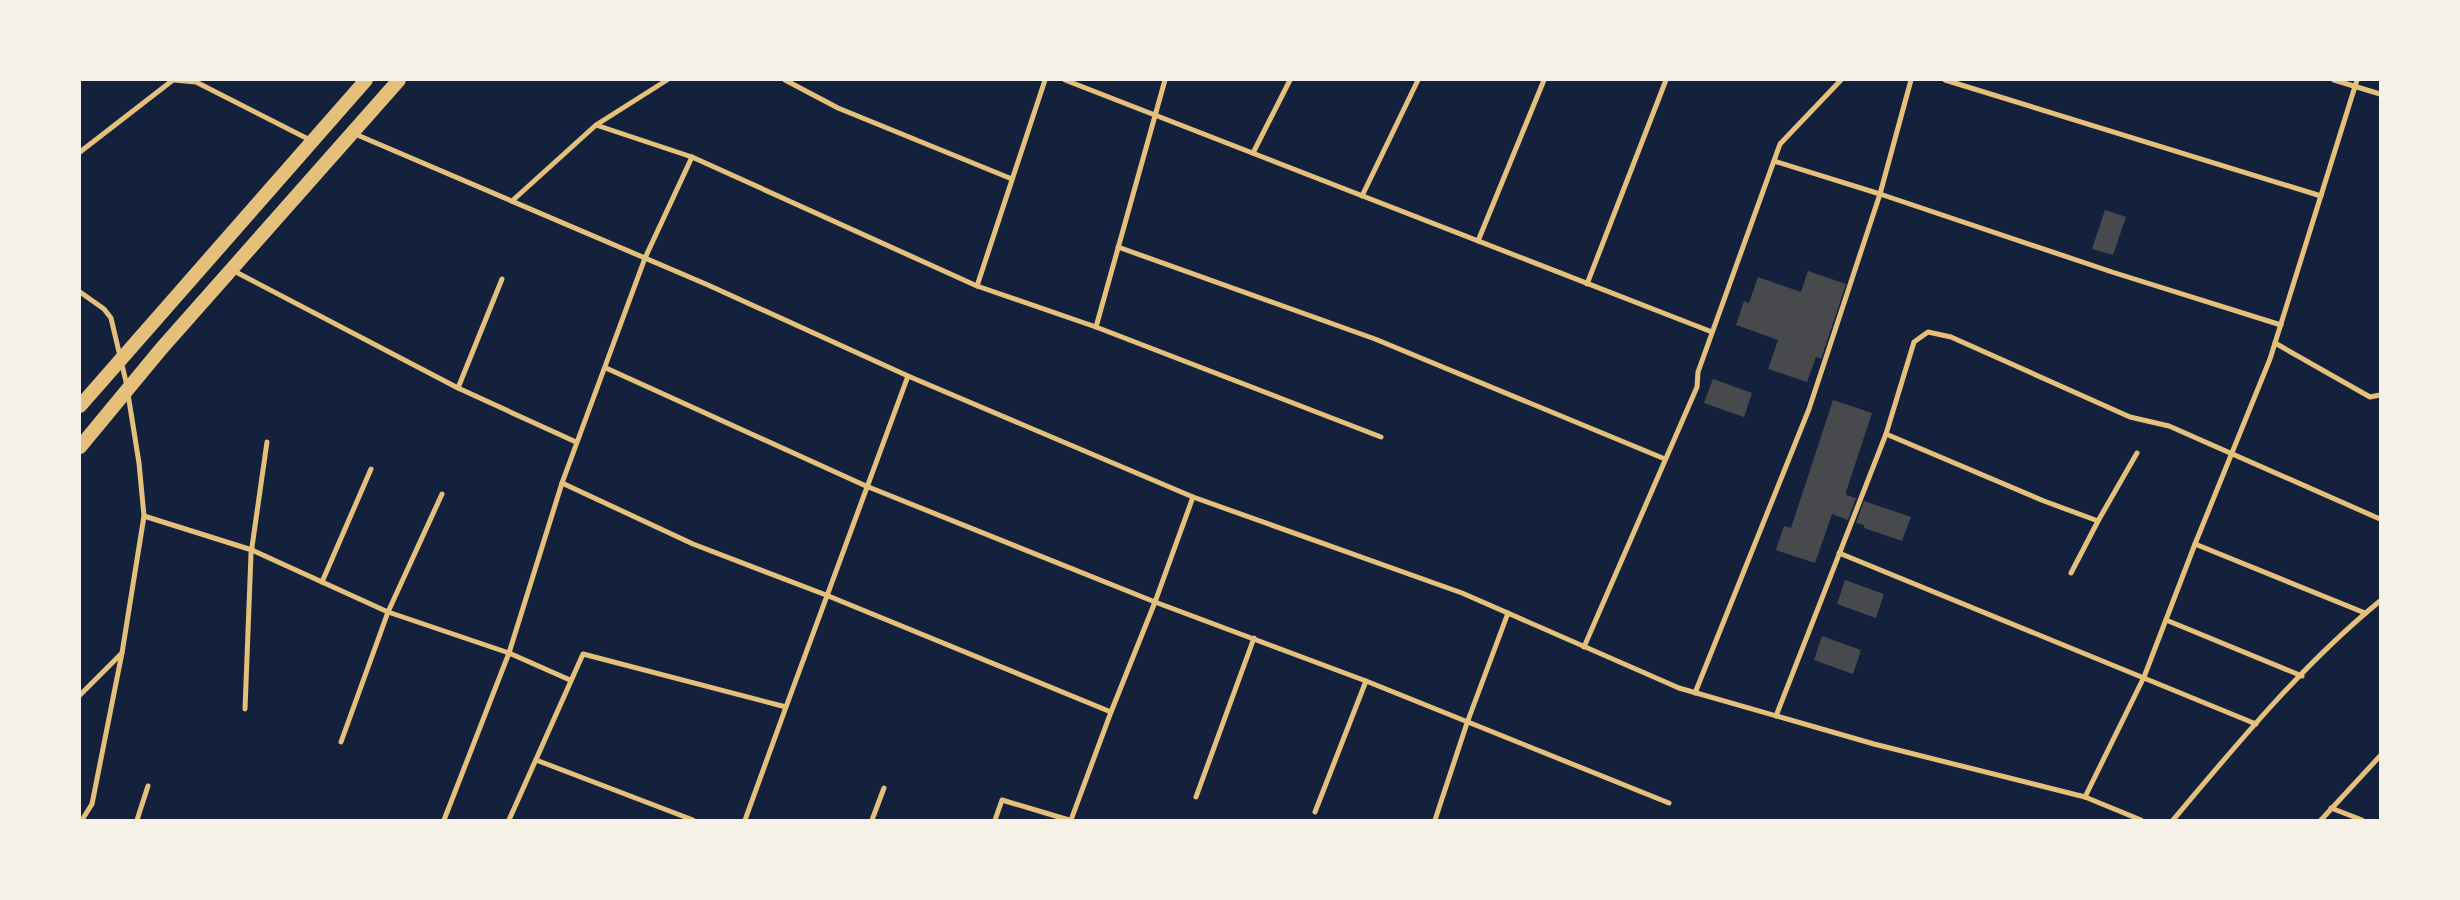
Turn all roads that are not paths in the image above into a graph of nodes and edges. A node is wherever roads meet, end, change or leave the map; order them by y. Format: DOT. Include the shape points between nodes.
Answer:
graph roads {
  1 [pos="173,80"];
  2 [pos="366,80"];
  3 [pos="399,80"];
  4 [pos="667,80"];
  5 [pos="785,80"];
  6 [pos="1045,80"];
  7 [pos="1065,80"];
  8 [pos="1164,80"];
  9 [pos="1290,80"];
  10 [pos="1418,80"];
  11 [pos="1544,80"];
  12 [pos="1666,80"];
  13 [pos="1841,80"];
  14 [pos="1911,80"];
  15 [pos="1945,80"];
  16 [pos="2334,80"];
  17 [pos="2357,80"];
  18 [pos="2355,87"];
  19 [pos="2380,94"];
  20 [pos="1155,115"];
  21 [pos="596,125"];
  22 [pos="353,133"];
  23 [pos="312,141"];
  24 [pos="80,152"];
  25 [pos="1253,153"];
  26 [pos="692,157"];
  27 [pos="1774,161"];
  28 [pos="1012,179"];
  29 [pos="1880,194"];
  30 [pos="1362,196"];
  31 [pos="2321,196"];
  32 [pos="512,201"];
  33 [pos="1478,241"];
  34 [pos="1118,247"];
  35 [pos="645,258"];
  36 [pos="231,270"];
  37 [pos="502,279"];
  38 [pos="1587,284"];
  39 [pos="977,286"];
  40 [pos="80,292"];
  41 [pos="2281,325"];
  42 [pos="1096,327"];
  43 [pos="1712,332"];
  44 [pos="2275,343"];
  45 [pos="122,360"];
  46 [pos="606,368"];
  47 [pos="908,376"];
  48 [pos="458,388"];
  49 [pos="128,390"];
  50 [pos="2380,395"];
  51 [pos="80,406"];
  52 [pos="1886,434"];
  53 [pos="1381,437"];
  54 [pos="267,442"];
  55 [pos="576,442"];
  56 [pos="80,448"];
  57 [pos="2137,453"];
  58 [pos="2231,455"];
  59 [pos="1666,459"];
  60 [pos="371,469"];
  61 [pos="562,483"];
  62 [pos="866,486"];
  63 [pos="442,494"];
  64 [pos="1193,497"];
  65 [pos="144,516"];
  66 [pos="2380,519"];
  67 [pos="2098,521"];
  68 [pos="2195,544"];
  69 [pos="252,550"];
  70 [pos="1838,553"];
  71 [pos="2071,572"];
  72 [pos="322,582"];
  73 [pos="826,595"];
  74 [pos="2380,601"];
  75 [pos="1155,602"];
  76 [pos="388,612"];
  77 [pos="1508,613"];
  78 [pos="2365,613"];
  79 [pos="2166,620"];
  80 [pos="1254,638"];
  81 [pos="1584,647"];
  82 [pos="122,653"];
  83 [pos="508,653"];
  84 [pos="2302,676"];
  85 [pos="2144,677"];
  86 [pos="570,680"];
  87 [pos="1366,681"];
  88 [pos="1695,693"];
  89 [pos="80,695"];
  90 [pos="786,707"];
  91 [pos="245,709"];
  92 [pos="1110,712"];
  93 [pos="1776,716"];
  94 [pos="1468,723"];
  95 [pos="2256,724"];
  96 [pos="341,742"];
  97 [pos="2380,756"];
  98 [pos="536,760"];
  99 [pos="148,786"];
  100 [pos="884,788"];
  101 [pos="1196,797"];
  102 [pos="2085,797"];
  103 [pos="1669,803"];
  104 [pos="2331,808"];
  105 [pos="1315,812"];
  106 [pos="82,820"];
  107 [pos="137,820"];
  108 [pos="444,820"];
  109 [pos="509,820"];
  110 [pos="694,820"];
  111 [pos="745,820"];
  112 [pos="872,820"];
  113 [pos="995,820"];
  114 [pos="1070,820"];
  115 [pos="1435,820"];
  116 [pos="2141,820"];
  117 [pos="2173,820"];
  118 [pos="2321,820"];
  119 [pos="2362,820"];
  1 -- 23 [label="street" via="196,82"];
  1 -- 24 [label="street"];
  2 -- 23 [label="highway"];
  3 -- 22 [label="highway"];
  4 -- 21 [label="street"];
  5 -- 28 [label="street" via="838,108"];
  6 -- 28 [label="street"];
  7 -- 20 [label="street"];
  8 -- 20 [label="street"];
  9 -- 25 [label="street"];
  10 -- 30 [label="street"];
  11 -- 33 [label="street"];
  12 -- 38 [label="street"];
  13 -- 27 [label="street" via="1780,144"];
  14 -- 29 [label="street"];
  15 -- 31 [label="street"];
  16 -- 18 [label="street"];
  17 -- 18 [label="street"];
  18 -- 19 [label="street"];
  18 -- 31 [label="street"];
  20 -- 25 [label="street"];
  20 -- 34 [label="street"];
  21 -- 26 [label="street"];
  21 -- 32 [label="street"];
  22 -- 32 [label="street"];
  22 -- 36 [label="highway"];
  23 -- 45 [label="highway"];
  25 -- 30 [label="street"];
  26 -- 35 [label="street"];
  26 -- 39 [label="street"];
  27 -- 29 [label="street"];
  27 -- 43 [label="street"];
  28 -- 39 [label="street"];
  29 -- 41 [label="street"];
  29 -- 88 [label="street" via="1809,409"];
  30 -- 33 [label="street"];
  31 -- 41 [label="street"];
  32 -- 35 [label="street"];
  33 -- 38 [label="street"];
  34 -- 42 [label="street"];
  34 -- 59 [label="street" via="1376,339"];
  35 -- 46 [label="street"];
  35 -- 47 [label="street"];
  36 -- 48 [label="street"];
  36 -- 49 [label="highway"];
  37 -- 48 [label="street"];
  38 -- 43 [label="street"];
  39 -- 42 [label="street"];
  40 -- 45 [label="street" via="111,318"];
  41 -- 44 [label="street"];
  42 -- 53 [label="street"];
  43 -- 59 [label="street" via="1698,372 1697,387"];
  44 -- 50 [label="street" via="2370,397"];
  44 -- 58 [label="street"];
  45 -- 49 [label="street"];
  45 -- 51 [label="highway"];
  46 -- 55 [label="street"];
  46 -- 62 [label="street"];
  47 -- 62 [label="street"];
  47 -- 64 [label="street"];
  48 -- 55 [label="street"];
  49 -- 56 [label="highway"];
  49 -- 65 [label="street"];
  52 -- 58 [label="street" via="1914,342 1928,332 1951,337 2130,417 2169,426"];
  52 -- 67 [label="street"];
  52 -- 70 [label="street"];
  54 -- 69 [label="street"];
  55 -- 61 [label="street"];
  57 -- 67 [label="street"];
  58 -- 66 [label="street"];
  58 -- 68 [label="street"];
  59 -- 81 [label="street"];
  60 -- 72 [label="street"];
  61 -- 73 [label="street" via="693,544"];
  61 -- 83 [label="street"];
  62 -- 73 [label="street"];
  62 -- 75 [label="street"];
  63 -- 76 [label="street"];
  64 -- 75 [label="street"];
  64 -- 77 [label="street" via="1462,593"];
  65 -- 69 [label="street"];
  65 -- 82 [label="street"];
  67 -- 71 [label="street"];
  68 -- 78 [label="street"];
  68 -- 79 [label="street"];
  69 -- 72 [label="street"];
  69 -- 91 [label="street"];
  70 -- 85 [label="street"];
  70 -- 93 [label="street"];
  72 -- 76 [label="street"];
  73 -- 90 [label="street"];
  73 -- 92 [label="street"];
  74 -- 78 [label="street"];
  75 -- 80 [label="street"];
  75 -- 92 [label="street"];
  76 -- 83 [label="street"];
  76 -- 96 [label="street"];
  77 -- 81 [label="street"];
  77 -- 94 [label="street"];
  78 -- 84 [label="street"];
  79 -- 84 [label="street"];
  79 -- 85 [label="street"];
  80 -- 87 [label="street"];
  80 -- 101 [label="street"];
  81 -- 88 [label="street"];
  82 -- 89 [label="street"];
  82 -- 106 [label="street" via="92,804"];
  83 -- 86 [label="street"];
  83 -- 108 [label="street"];
  84 -- 95 [label="street"];
  85 -- 95 [label="street"];
  85 -- 102 [label="street"];
  86 -- 90 [label="street" via="582,654"];
  86 -- 98 [label="street"];
  87 -- 94 [label="street"];
  87 -- 105 [label="street"];
  88 -- 93 [label="street"];
  90 -- 111 [label="street"];
  92 -- 114 [label="street"];
  93 -- 102 [label="street"];
  94 -- 103 [label="street"];
  94 -- 115 [label="street"];
  95 -- 117 [label="street"];
  97 -- 104 [label="street"];
  98 -- 109 [label="street"];
  98 -- 110 [label="street"];
  99 -- 107 [label="street"];
  100 -- 112 [label="street"];
  102 -- 116 [label="street"];
  104 -- 118 [label="street"];
  104 -- 119 [label="street"];
  113 -- 114 [label="street" via="1002,800"];
}
